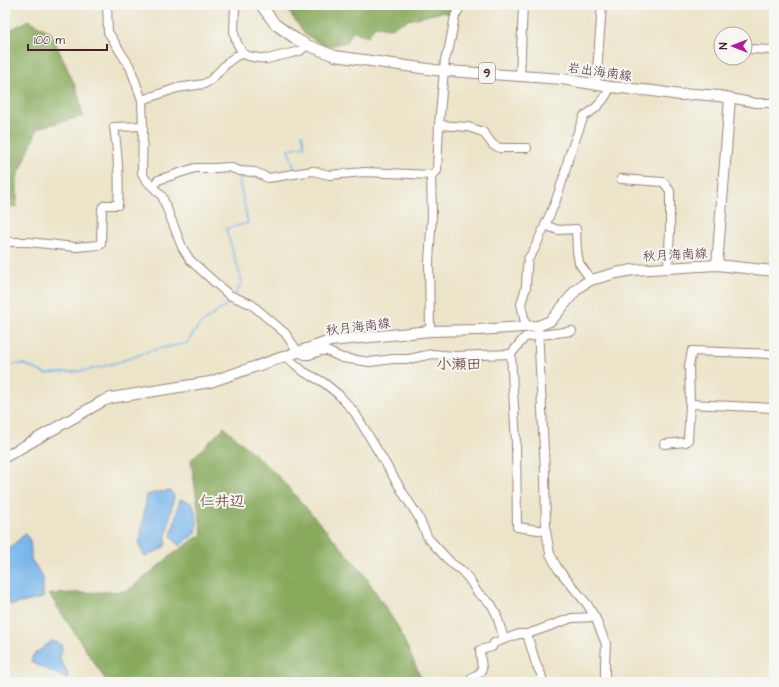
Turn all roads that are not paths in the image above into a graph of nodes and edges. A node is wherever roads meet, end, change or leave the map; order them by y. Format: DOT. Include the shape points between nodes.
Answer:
graph roads {
  1 [pos="107,5"];
  2 [pos="235,5"];
  3 [pos="261,5"];
  4 [pos="461,5"];
  5 [pos="523,5"];
  6 [pos="602,5"];
  7 [pos="307,46"];
  8 [pos="753,49"];
  9 [pos="774,50"];
  10 [pos="243,54"];
  11 [pos="443,70"];
  12 [pos="520,76"];
  13 [pos="596,85"];
  14 [pos="610,87"];
  15 [pos="730,98"];
  16 [pos="142,100"];
  17 [pos="774,103"];
  18 [pos="439,125"];
  19 [pos="143,126"];
  20 [pos="527,148"];
  21 [pos="431,175"];
  22 [pos="621,179"];
  23 [pos="152,186"];
  24 [pos="545,224"];
  25 [pos="5,242"];
  26 [pos="717,265"];
  27 [pos="668,268"];
  28 [pos="774,271"];
  29 [pos="591,280"];
  30 [pos="526,327"];
  31 [pos="430,331"];
  32 [pos="538,331"];
  33 [pos="572,331"];
  34 [pos="298,352"];
  35 [pos="512,354"];
  36 [pos="774,354"];
  37 [pos="288,355"];
  38 [pos="690,404"];
  39 [pos="774,408"];
  40 [pos="664,444"];
  41 [pos="5,456"];
  42 [pos="546,531"];
  43 [pos="595,617"];
  44 [pos="527,634"];
  45 [pos="504,640"];
  46 [pos="471,682"];
  47 [pos="543,682"];
  48 [pos="605,682"];
  1 -- 16 [label="street" via="108,32 130,67"];
  2 -- 10 [label="street" via="234,34"];
  3 -- 7 [label="main road, 岩出海南線 / 9" via="275,24"];
  4 -- 11 [label="street" via="455,16"];
  5 -- 12 [label="street"];
  6 -- 13 [label="street"];
  7 -- 10 [label="street" via="300,51 267,59"];
  7 -- 11 [label="main road, 岩出海南線 / 9" via="335,56"];
  8 -- 9 [label="street"];
  10 -- 16 [label="street" via="228,62 212,80 204,84 177,88"];
  11 -- 12 [label="main road, 岩出海南線 / 9"];
  11 -- 18 [label="street"];
  12 -- 13 [label="main road, 岩出海南線 / 9"];
  13 -- 14 [label="main road, 岩出海南線 / 9"];
  14 -- 15 [label="main road, 岩出海南線 / 9"];
  14 -- 24 [label="street" via="596,108 584,116"];
  15 -- 17 [label="street" via="756,103"];
  15 -- 26 [label="main road"];
  16 -- 19 [label="street"];
  18 -- 20 [label="street" via="483,132 493,146 500,148"];
  18 -- 21 [label="street" via="437,171"];
  19 -- 23 [label="street" via="142,173 144,179"];
  19 -- 25 [label="street" via="114,127 118,150 118,205 105,205 102,208 100,245 76,247"];
  21 -- 23 [label="street" via="365,172 329,175 313,171 268,178 255,172 229,167 195,168 158,180"];
  21 -- 31 [label="street"];
  22 -- 27 [label="street" via="663,182 670,191"];
  23 -- 34 [label="street" via="162,196 182,247 190,260 229,295 251,304 285,333"];
  24 -- 29 [label="street" via="558,230 576,229 579,263"];
  24 -- 30 [label="street" via="528,258 526,268 526,287 521,304"];
  26 -- 27 [label="main road, 秋月海南線"];
  26 -- 28 [label="main road"];
  27 -- 29 [label="main road, 秋月海南線" via="633,270"];
  29 -- 32 [label="main road, 秋月海南線" via="576,290 555,316"];
  30 -- 31 [label="main road, 秋月海南線"];
  30 -- 32 [label="main road, 秋月海南線"];
  31 -- 34 [label="main road, 秋月海南線" via="330,341"];
  32 -- 33 [label="street"];
  32 -- 35 [label="street" via="526,337"];
  32 -- 42 [label="street" via="546,472"];
  34 -- 35 [label="street" via="309,355 327,351 342,358 370,362 393,358 409,360 432,354"];
  34 -- 37 [label="main road, 秋月海南線"];
  35 -- 42 [label="street" via="517,527"];
  36 -- 38 [label="street" via="692,351 689,366"];
  37 -- 41 [label="main road, 秋月海南線" via="210,382 111,398"];
  37 -- 45 [label="street" via="289,359 304,372 323,382 339,395 355,413 418,516 428,538 491,604"];
  38 -- 39 [label="street"];
  38 -- 40 [label="street" via="688,440"];
  42 -- 43 [label="street" via="550,554"];
  43 -- 44 [label="street" via="572,618"];
  43 -- 48 [label="street" via="606,644"];
  44 -- 45 [label="street" via="519,634"];
  44 -- 47 [label="street"];
  45 -- 46 [label="street" via="480,650 482,669"];
}
